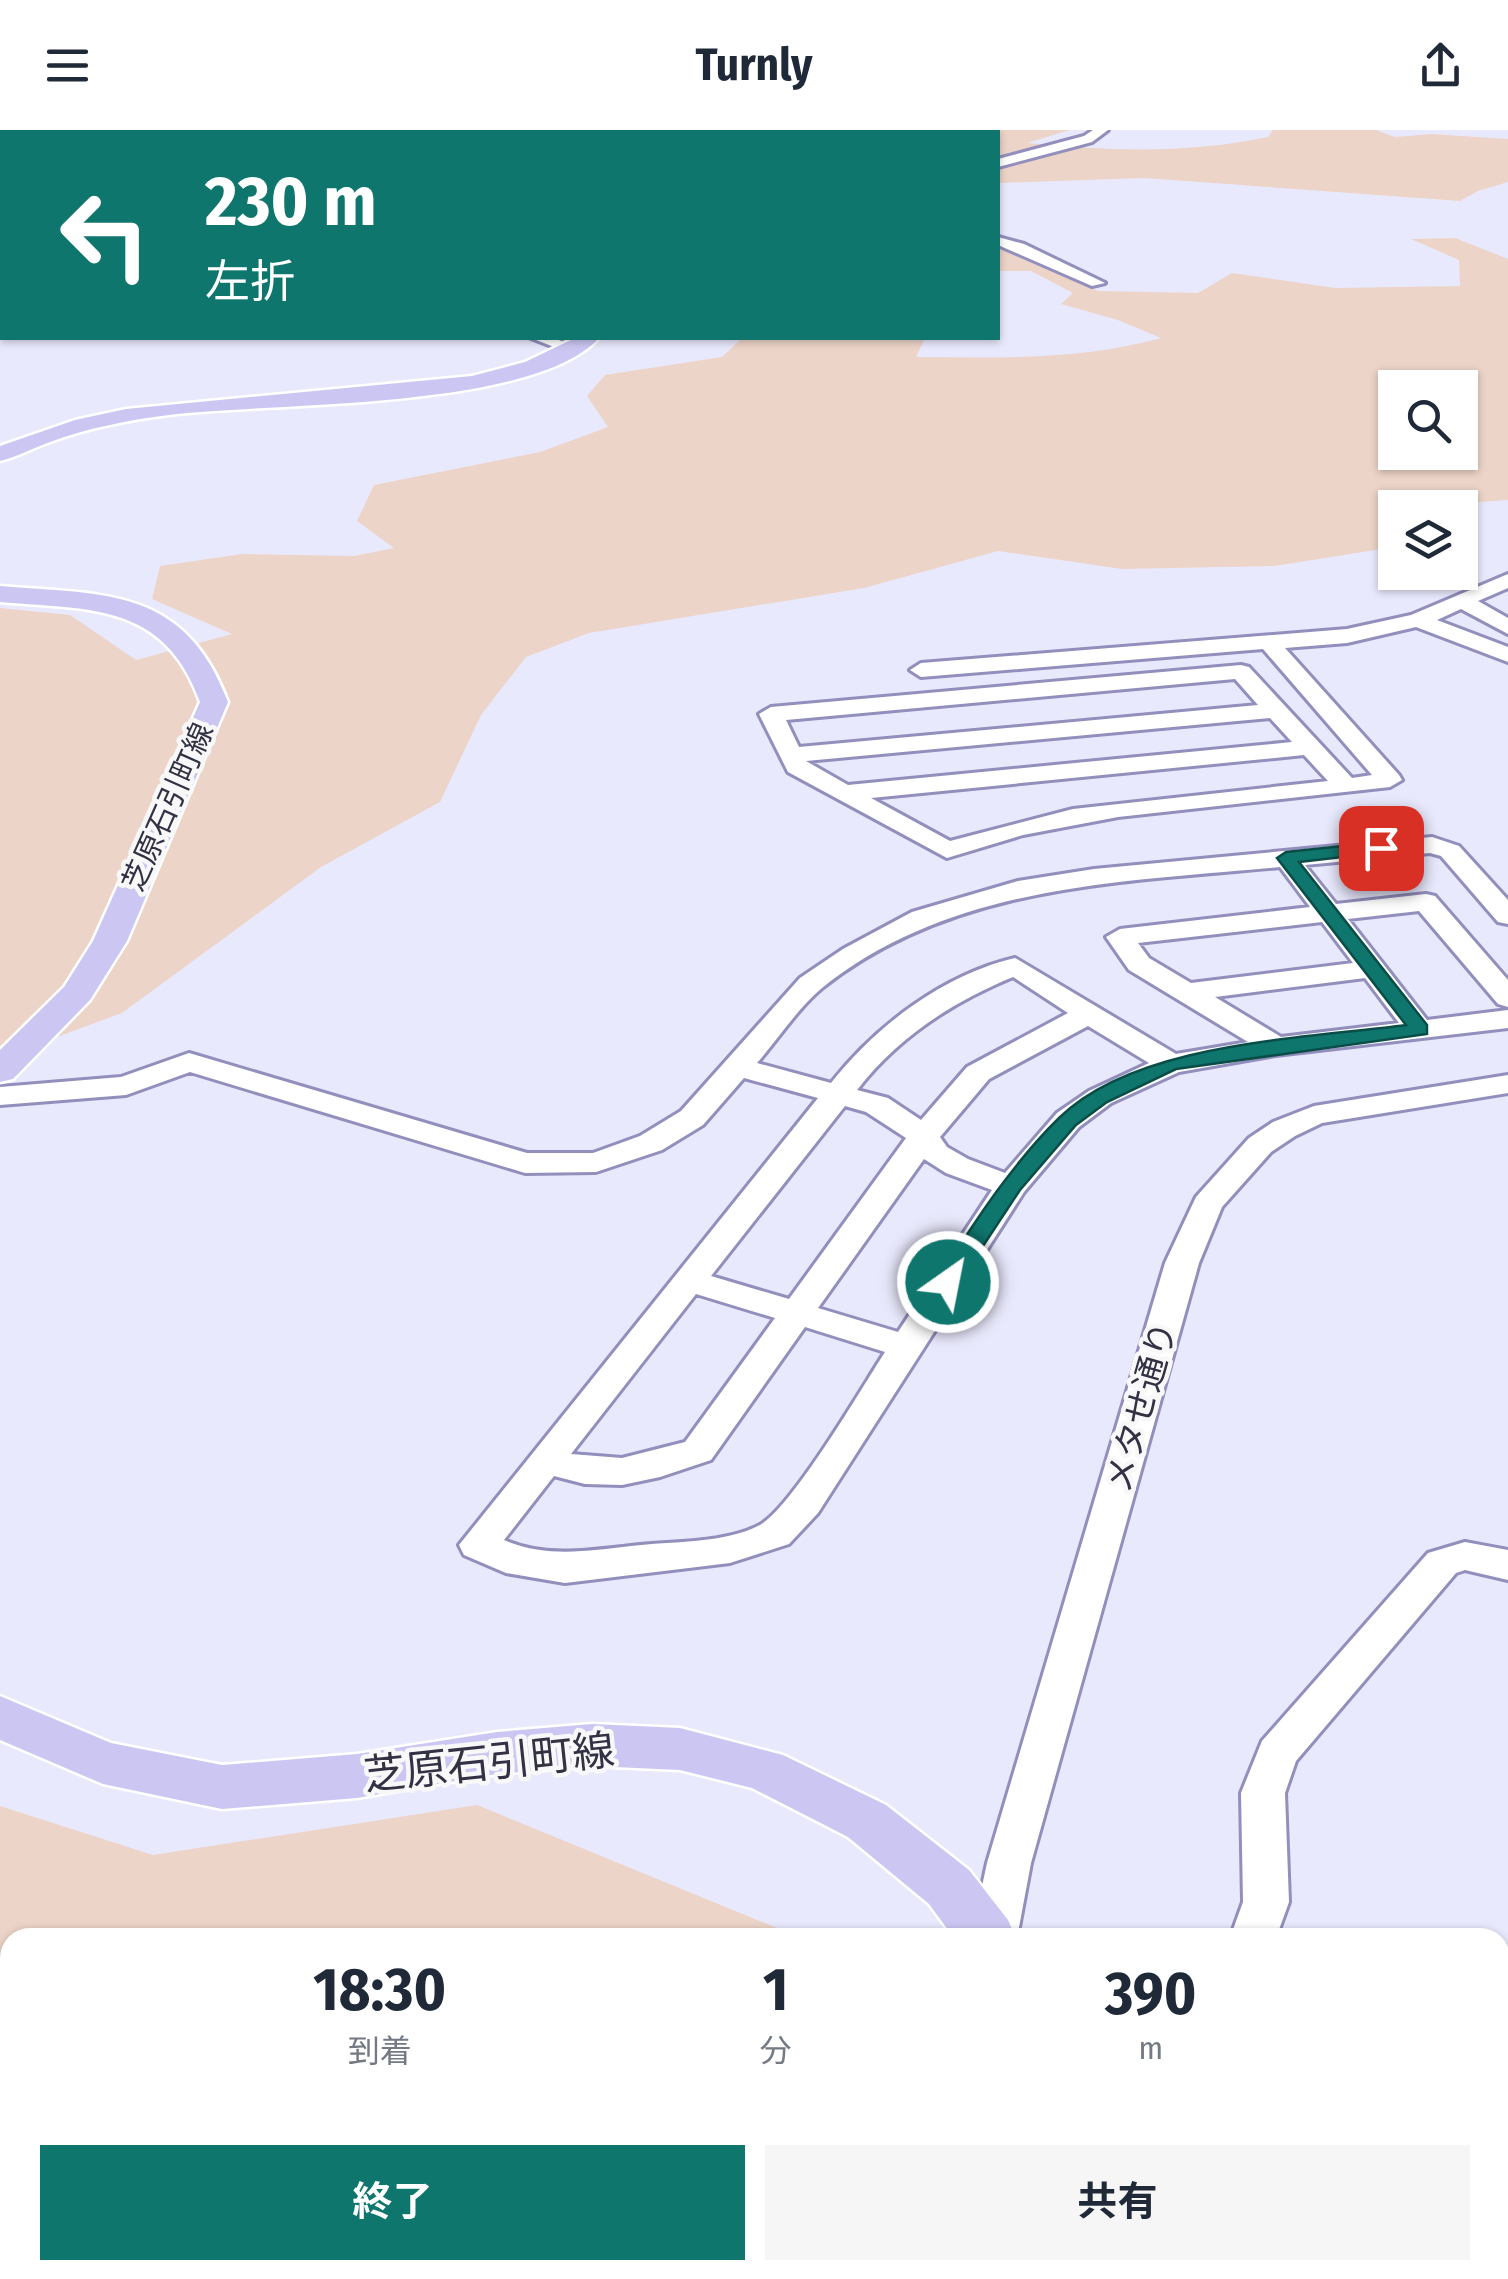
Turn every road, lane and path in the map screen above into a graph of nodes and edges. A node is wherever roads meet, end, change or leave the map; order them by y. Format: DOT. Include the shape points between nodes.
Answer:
graph roads {
  1 [pos="1102,130"];
  2 [pos="1000,162"];
  3 [pos="1000,242"];
  4 [pos="1097,283"];
  5 [pos="555,340"];
  6 [pos="581,343"];
  7 [pos="0,454"];
  8 [pos="1508,580"];
  9 [pos="0,594"];
  10 [pos="1461,600"];
  11 [pos="1418,620"];
  12 [pos="1507,626"];
  13 [pos="1268,642"];
  14 [pos="1217,646"];
  15 [pos="1508,655"];
  16 [pos="1241,672"];
  17 [pos="960,700"];
  18 [pos="1276,710"];
  19 [pos="1020,734"];
  20 [pos="1310,747"];
  21 [pos="790,755"];
  22 [pos="1070,771"];
  23 [pos="1347,787"];
  24 [pos="844,793"];
  25 [pos="1104,813"];
  26 [pos="1286,858"];
  27 [pos="1328,913"];
  28 [pos="1508,916"];
  29 [pos="1372,968"];
  30 [pos="1186,992"];
  31 [pos="1508,998"];
  32 [pos="1089,1014"];
  33 [pos="1508,1019"];
  34 [pos="1420,1030"];
  35 [pos="1276,1046"];
  36 [pos="1171,1064"];
  37 [pos="739,1067"];
  38 [pos="0,1071"];
  39 [pos="1508,1084"];
  40 [pos="839,1095"];
  41 [pos="0,1096"];
  42 [pos="924,1136"];
  43 [pos="1011,1186"];
  44 [pos="690,1281"];
  45 [pos="797,1313"];
  46 [pos="906,1346"];
  47 [pos="546,1460"];
  48 [pos="1508,1565"];
  49 [pos="0,1717"];
  50 [pos="983,1928"];
  51 [pos="993,1928"];
  52 [pos="1257,1928"];
  1 -- 2 [label="street"];
  3 -- 4 [label="street"];
  5 -- 6 [label="street"];
  6 -- 7 [label="main road" via="520,372 472,384 130,414"];
  8 -- 10 [label="street"];
  9 -- 38 [label="main road, 芝原石引町線" via="134,610 155,621 205,671 214,702 110,941 78,993"];
  10 -- 11 [label="street"];
  10 -- 12 [label="street"];
  11 -- 13 [label="street" via="1347,636"];
  11 -- 15 [label="street"];
  13 -- 14 [label="street"];
  13 -- 23 [label="street" via="1390,780"];
  14 -- 16 [label="street"];
  14 -- 17 [label="street" via="931,670"];
  16 -- 17 [label="street"];
  16 -- 18 [label="street"];
  17 -- 19 [label="street" via="974,714"];
  17 -- 21 [label="street" via="771,714"];
  18 -- 19 [label="street"];
  18 -- 20 [label="street"];
  19 -- 21 [label="street"];
  19 -- 22 [label="street" via="1052,748"];
  20 -- 22 [label="street"];
  20 -- 23 [label="street"];
  21 -- 24 [label="street" via="797,768"];
  22 -- 24 [label="street"];
  22 -- 25 [label="street"];
  23 -- 25 [label="street"];
  24 -- 25 [label="street" via="947,850"];
  26 -- 27 [label="street"];
  26 -- 28 [label="street" via="1432,844 1450,851"];
  26 -- 37 [label="street" via="1018,889 922,918 810,984"];
  27 -- 29 [label="street"];
  27 -- 30 [label="street" via="1120,937 1139,964"];
  27 -- 31 [label="street" via="1426,902"];
  29 -- 30 [label="street"];
  29 -- 34 [label="street"];
  30 -- 35 [label="street"];
  32 -- 36 [label="street"];
  32 -- 40 [label="street" via="1015,966 911,1017 868,1056"];
  32 -- 42 [label="street" via="978,1072"];
  33 -- 34 [label="street"];
  34 -- 35 [label="street"];
  35 -- 36 [label="street"];
  36 -- 43 [label="street" via="1068,1120"];
  37 -- 40 [label="street"];
  37 -- 41 [label="street" via="692,1118 652,1142 596,1162 526,1164 189,1062 126,1086"];
  39 -- 51 [label="street, メタせ通り" via="1314,1115 1260,1145 1208,1204 1177,1282"];
  40 -- 42 [label="street" via="876,1105"];
  40 -- 44 [label="street"];
  42 -- 43 [label="street" via="936,1154"];
  42 -- 45 [label="street"];
  43 -- 46 [label="street"];
  44 -- 45 [label="street"];
  44 -- 47 [label="street"];
  45 -- 46 [label="street"];
  45 -- 47 [label="street" via="698,1451 659,1467 580,1473"];
  46 -- 47 [label="street" via="805,1504 775,1534 730,1550 565,1568 520,1562 478,1545"];
  48 -- 52 [label="street" via="1466,1556 1442,1563 1277,1753 1263,1792 1266,1902"];
  49 -- 50 [label="main road, 芝原石引町線" via="103,1763 222,1787 592,1744 680,1749 764,1770 867,1821 949,1887"];
}
